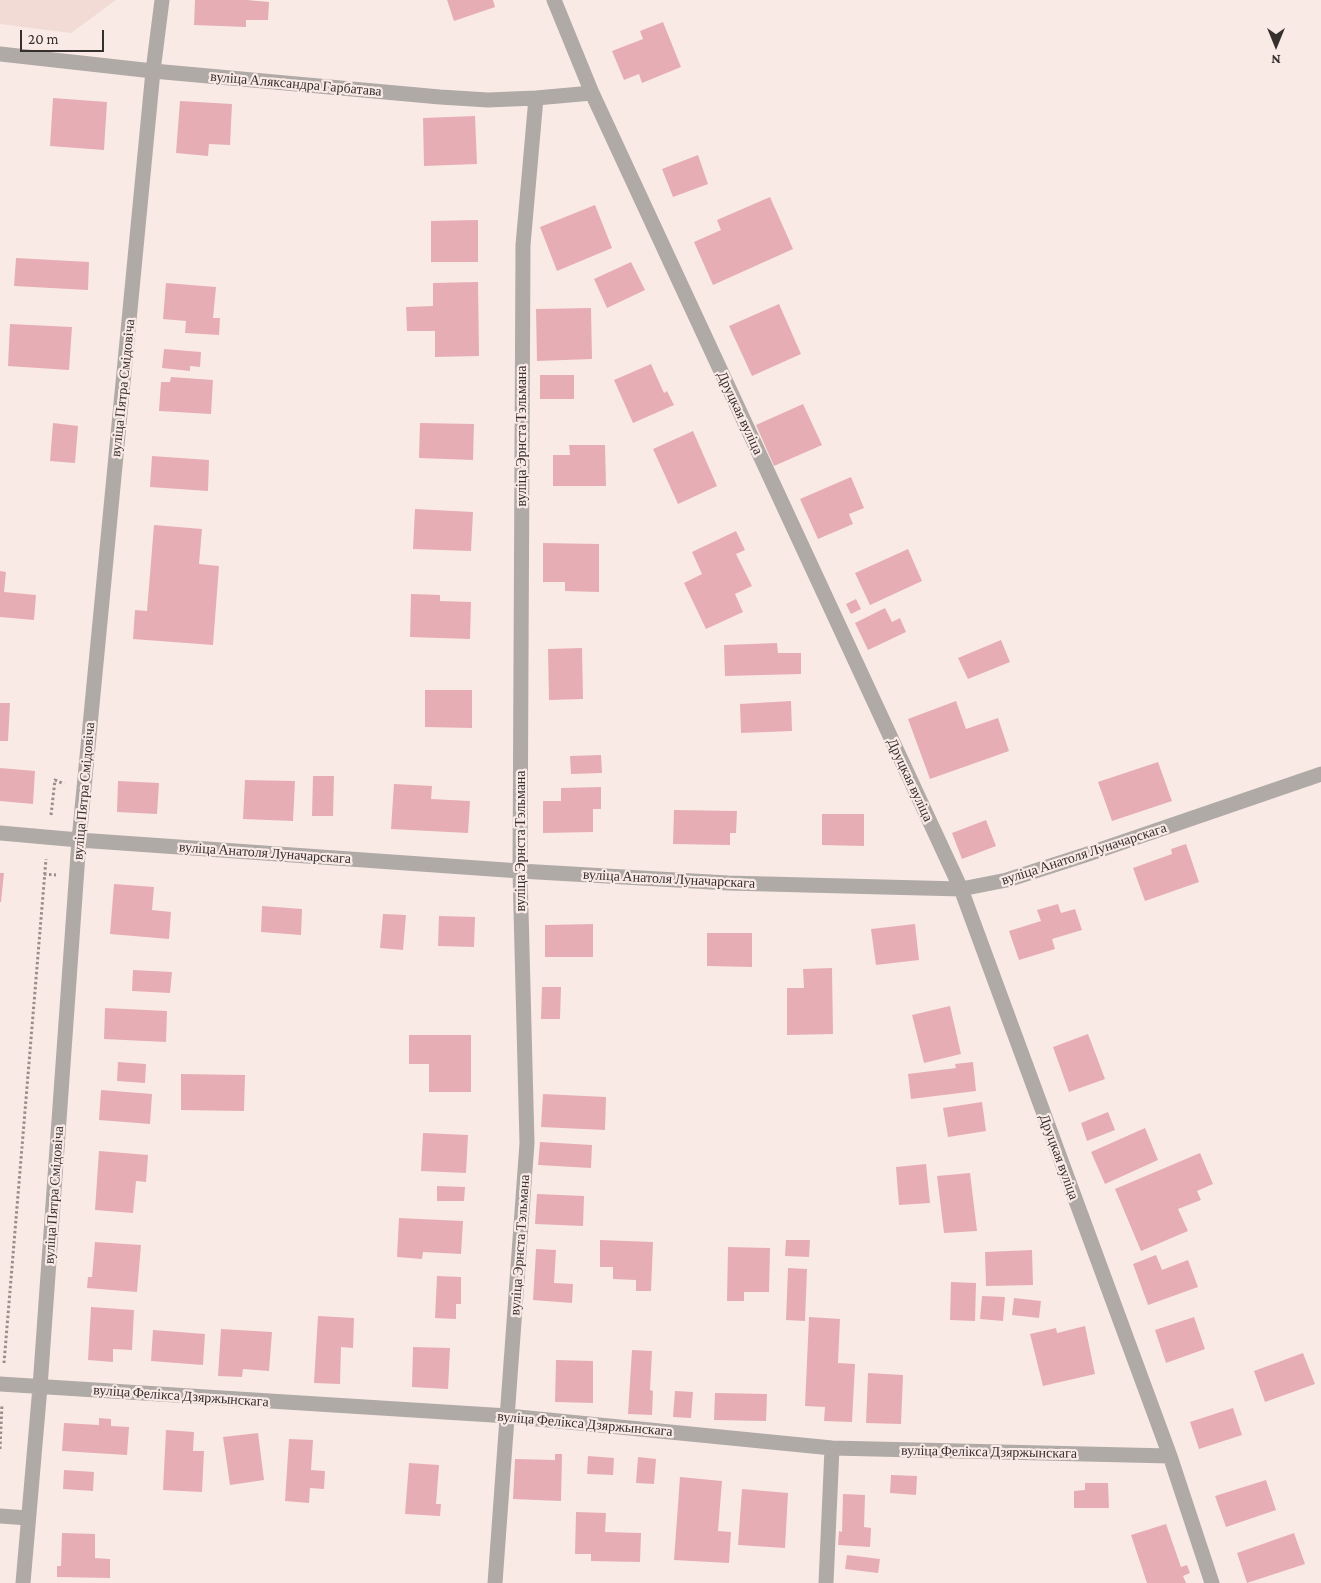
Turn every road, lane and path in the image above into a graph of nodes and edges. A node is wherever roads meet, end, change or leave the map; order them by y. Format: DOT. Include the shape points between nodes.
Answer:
graph roads {
  1 [pos="162,0"];
  2 [pos="554,0"];
  3 [pos="0,54"];
  4 [pos="153,71"];
  5 [pos="592,93"];
  6 [pos="536,98"];
  7 [pos="1321,774"];
  8 [pos="54,780"];
  9 [pos="51,810"];
  10 [pos="0,833"];
  11 [pos="79,840"];
  12 [pos="520,871"];
  13 [pos="44,874"];
  14 [pos="960,889"];
  15 [pos="5,1360"];
  16 [pos="0,1384"];
  17 [pos="40,1387"];
  18 [pos="2,1411"];
  19 [pos="508,1416"];
  20 [pos="832,1448"];
  21 [pos="0,1449"];
  22 [pos="1170,1456"];
  23 [pos="0,1516"];
  24 [pos="28,1518"];
  25 [pos="23,1583"];
  26 [pos="495,1583"];
  27 [pos="826,1583"];
  28 [pos="1212,1583"];
  1 -- 4 [label="street, вуліца Пятра Смідовіча"];
  2 -- 5 [label="street, Друцкая вуліца"];
  3 -- 4 [label="street, вуліца Аляксандра Гарбатава"];
  4 -- 6 [label="street, вуліца Аляксандра Гарбатава" via="440,97"];
  4 -- 11 [label="street, вуліца Пятра Смідовіча"];
  5 -- 6 [label="street, вуліца Аляксандра Гарбатава"];
  5 -- 14 [label="street, Друцкая вуліца"];
  6 -- 12 [label="street, вуліца Эрнста Тэльмана" via="524,245"];
  7 -- 14 [label="street, вуліца Анатоля Луначарскага" via="1095,852 1007,880"];
  8 -- 9 [label="path"];
  10 -- 11 [label="street, вуліца Анатоля Луначарскага"];
  11 -- 12 [label="street, вуліца Анатоля Луначарскага"];
  11 -- 17 [label="street, вуліца Пятра Смідовіча"];
  12 -- 14 [label="street, вуліца Анатоля Луначарскага"];
  12 -- 19 [label="street, вуліца Эрнста Тэльмана" via="527,1143"];
  13 -- 15 [label="path"];
  14 -- 22 [label="street, Друцкая вуліца"];
  16 -- 17 [label="street, вуліца Фелікса Дзяржынскага"];
  17 -- 19 [label="street, вуліца Фелікса Дзяржынскага"];
  17 -- 24 [label="street, вуліца Пятра Смідовіча"];
  18 -- 21 [label="path"];
  19 -- 20 [label="street, вуліца Фелікса Дзяржынскага"];
  19 -- 26 [label="street, вуліца Эрнста Тэльмана"];
  20 -- 22 [label="street, вуліца Фелікса Дзяржынскага"];
  20 -- 27 [label="street"];
  22 -- 28 [label="street, Друцкая вуліца"];
  23 -- 24 [label="street"];
  24 -- 25 [label="street, вуліца Пятра Смідовіча"];
}
